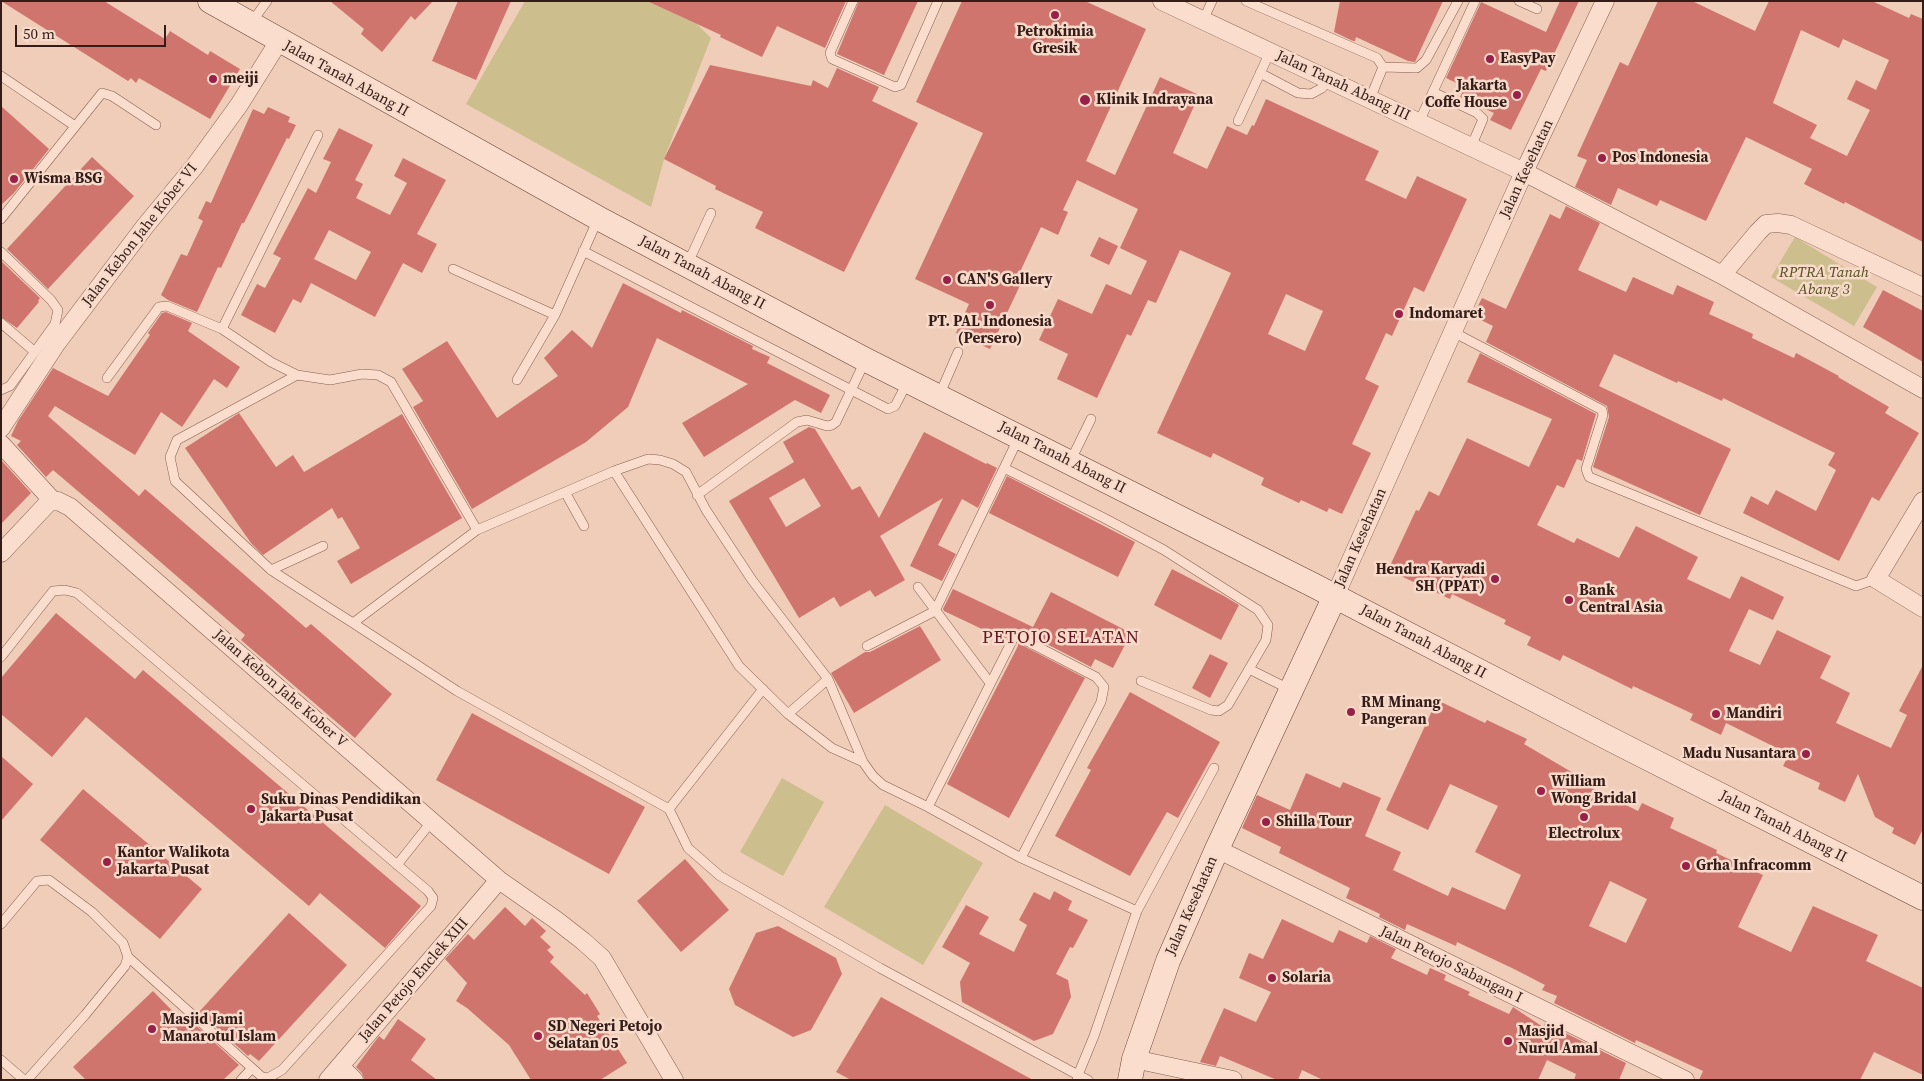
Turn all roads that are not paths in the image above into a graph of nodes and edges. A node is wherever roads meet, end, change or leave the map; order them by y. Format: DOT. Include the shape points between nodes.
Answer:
graph roads {
  1 [pos="210,1"];
  2 [pos="267,1"];
  3 [pos="854,1"];
  4 [pos="938,1"];
  5 [pos="1162,1"];
  6 [pos="1212,1"];
  7 [pos="1246,1"];
  8 [pos="1458,1"];
  9 [pos="1474,1"];
  10 [pos="1519,1"];
  11 [pos="1605,1"];
  12 [pos="1538,9"];
  13 [pos="1203,21"];
  14 [pos="250,25"];
  15 [pos="279,41"];
  16 [pos="1270,52"];
  17 [pos="1383,67"];
  18 [pos="1260,73"];
  19 [pos="1,76"];
  20 [pos="1329,80"];
  21 [pos="1433,92"];
  22 [pos="1370,99"];
  23 [pos="1238,121"];
  24 [pos="1419,122"];
  25 [pos="75,126"];
  26 [pos="156,126"];
  27 [pos="318,135"];
  28 [pos="1471,147"];
  29 [pos="1524,172"];
  30 [pos="711,213"];
  31 [pos="598,218"];
  32 [pos="1,219"];
  33 [pos="583,251"];
  34 [pos="1,252"];
  35 [pos="687,265"];
  36 [pos="453,269"];
  37 [pos="1722,275"];
  38 [pos="1923,287"];
  39 [pos="555,315"];
  40 [pos="1,323"];
  41 [pos="222,329"];
  42 [pos="1453,332"];
  43 [pos="35,352"];
  44 [pos="958,352"];
  45 [pos="866,360"];
  46 [pos="297,376"];
  47 [pos="107,378"];
  48 [pos="518,380"];
  49 [pos="908,381"];
  50 [pos="1923,389"];
  51 [pos="1,390"];
  52 [pos="850,390"];
  53 [pos="939,396"];
  54 [pos="1091,419"];
  55 [pos="1,428"];
  56 [pos="1019,436"];
  57 [pos="1,444"];
  58 [pos="1070,462"];
  59 [pos="1004,468"];
  60 [pos="614,471"];
  61 [pos="565,492"];
  62 [pos="697,495"];
  63 [pos="56,501"];
  64 [pos="1923,501"];
  65 [pos="584,526"];
  66 [pos="477,530"];
  67 [pos="323,546"];
  68 [pos="1,553"];
  69 [pos="271,570"];
  70 [pos="1876,580"];
  71 [pos="918,587"];
  72 [pos="1334,596"];
  73 [pos="1923,608"];
  74 [pos="935,611"];
  75 [pos="353,623"];
  76 [pos="867,646"];
  77 [pos="1,656"];
  78 [pos="1249,669"];
  79 [pos="828,680"];
  80 [pos="1141,681"];
  81 [pos="990,684"];
  82 [pos="762,689"];
  83 [pos="1291,690"];
  84 [pos="788,714"];
  85 [pos="863,762"];
  86 [pos="1214,768"];
  87 [pos="928,807"];
  88 [pos="669,809"];
  89 [pos="432,821"];
  90 [pos="1217,849"];
  91 [pos="1021,858"];
  92 [pos="397,865"];
  93 [pos="500,880"];
  94 [pos="1923,898"];
  95 [pos="1137,911"];
  96 [pos="1,924"];
  97 [pos="128,957"];
  98 [pos="1,1060"];
  99 [pos="340,1066"];
  100 [pos="252,1068"];
  101 [pos="1132,1070"];
  102 [pos="1077,1077"];
  103 [pos="25,1080"];
  104 [pos="241,1080"];
  105 [pos="328,1080"];
  106 [pos="354,1080"];
  107 [pos="674,1080"];
  108 [pos="1088,1080"];
  109 [pos="1233,1080"];
  110 [pos="1685,1080"];
  1 -- 14 [label="street, Jalan Tanah Abang II"];
  2 -- 14 [label="lane"];
  3 -- 4 [label="lane" via="830,53 832,59 895,87 901,85"];
  5 -- 13 [label="street, Jalan Tanah Abang III"];
  6 -- 13 [label="lane"];
  7 -- 17 [label="lane" via="1377,58"];
  8 -- 17 [label="lane" via="1426,60 1417,68"];
  9 -- 21 [label="lane"];
  10 -- 12 [label="lane"];
  11 -- 29 [label="street, Jalan Kesehatan"];
  13 -- 16 [label="street, Jalan Tanah Abang III"];
  14 -- 15 [label="street, Jalan Tanah Abang II"];
  15 -- 31 [label="street, Jalan Tanah Abang II"];
  15 -- 55 [label="street, Jalan Kebon Jahe Kober VI" via="194,168 146,224 56,344"];
  16 -- 18 [label="lane"];
  16 -- 20 [label="street, Jalan Tanah Abang III"];
  17 -- 22 [label="lane"];
  18 -- 20 [label="lane" via="1298,93 1311,94"];
  18 -- 23 [label="lane"];
  19 -- 25 [label="lane"];
  20 -- 22 [label="street, Jalan Tanah Abang III"];
  21 -- 24 [label="lane"];
  21 -- 28 [label="lane" via="1483,119"];
  22 -- 24 [label="street, Jalan Tanah Abang III"];
  24 -- 28 [label="street, Jalan Tanah Abang III"];
  25 -- 26 [label="lane" via="102,93 112,96"];
  25 -- 32 [label="lane"];
  27 -- 41 [label="lane"];
  28 -- 29 [label="street, Jalan Tanah Abang III"];
  29 -- 37 [label="street, Jalan Tanah Abang III"];
  29 -- 42 [label="street, Jalan Kesehatan"];
  30 -- 35 [label="lane"];
  31 -- 33 [label="lane"];
  31 -- 35 [label="street, Jalan Tanah Abang II"];
  33 -- 39 [label="lane"];
  33 -- 52 [label="lane"];
  34 -- 43 [label="lane" via="58,310 55,324"];
  35 -- 45 [label="street, Jalan Tanah Abang II"];
  36 -- 39 [label="lane"];
  37 -- 38 [label="street" via="1766,224 1778,223 1791,225"];
  37 -- 50 [label="street, Jalan Tanah Abang III"];
  39 -- 48 [label="lane"];
  40 -- 43 [label="lane"];
  41 -- 46 [label="lane"];
  41 -- 47 [label="lane" via="168,306 159,307"];
  42 -- 70 [label="lane" via="1602,410 1586,469 1589,477 1856,586"];
  42 -- 72 [label="street, Jalan Kesehatan"];
  43 -- 51 [label="lane" via="10,386"];
  44 -- 53 [label="lane"];
  45 -- 49 [label="street, Jalan Tanah Abang II"];
  45 -- 52 [label="lane"];
  46 -- 66 [label="lane" via="330,380 370,374 391,382"];
  46 -- 69 [label="lane" via="177,440 170,456 174,482"];
  49 -- 52 [label="lane" via="895,406 888,409"];
  49 -- 53 [label="street, Jalan Tanah Abang II"];
  52 -- 62 [label="lane" via="832,425 807,420 797,422"];
  53 -- 56 [label="street, Jalan Tanah Abang II"];
  54 -- 58 [label="lane"];
  56 -- 58 [label="street, Jalan Tanah Abang II"];
  56 -- 59 [label="lane"];
  57 -- 63 [label="street, Jalan Kebon Jahe Kober V"];
  58 -- 72 [label="street, Jalan Tanah Abang II"];
  59 -- 74 [label="lane"];
  59 -- 78 [label="lane" via="1164,550 1258,610 1268,625 1266,640"];
  60 -- 61 [label="lane"];
  60 -- 62 [label="lane" via="648,459 660,460 686,472"];
  60 -- 82 [label="lane" via="739,666"];
  61 -- 65 [label="lane"];
  61 -- 66 [label="lane"];
  62 -- 79 [label="lane" via="752,580"];
  63 -- 68 [label="street" via="46,504"];
  63 -- 89 [label="street, Jalan Kebon Jahe Kober V" via="70,507"];
  64 -- 70 [label="street"];
  66 -- 75 [label="lane"];
  67 -- 69 [label="lane"];
  69 -- 75 [label="lane"];
  70 -- 73 [label="street"];
  71 -- 74 [label="lane"];
  72 -- 83 [label="street, Jalan Kesehatan"];
  72 -- 94 [label="street, Jalan Tanah Abang II"];
  74 -- 76 [label="lane"];
  74 -- 81 [label="lane"];
  75 -- 88 [label="lane" via="456,691"];
  77 -- 92 [label="lane" via="54,591 77,593"];
  78 -- 80 [label="lane" via="1228,705 1219,711"];
  78 -- 83 [label="lane"];
  79 -- 84 [label="lane"];
  79 -- 85 [label="lane"];
  81 -- 87 [label="lane"];
  81 -- 91 [label="lane" via="1015,635 1096,677 1104,687 1101,702"];
  82 -- 84 [label="lane"];
  82 -- 88 [label="lane"];
  83 -- 90 [label="street, Jalan Kesehatan"];
  84 -- 85 [label="lane" via="832,748"];
  85 -- 87 [label="lane" via="882,785"];
  86 -- 95 [label="lane"];
  87 -- 91 [label="lane"];
  88 -- 102 [label="lane" via="688,848 720,876"];
  89 -- 92 [label="lane"];
  89 -- 93 [label="street, Jalan Kebon Jahe Kober V"];
  90 -- 101 [label="street, Jalan Kesehatan" via="1168,961"];
  90 -- 110 [label="street, Jalan Petojo Sabangan I"];
  91 -- 95 [label="lane"];
  92 -- 100 [label="lane" via="432,895 431,906 282,1070 265,1078"];
  93 -- 99 [label="street, Jalan Petojo Enclek XIII"];
  93 -- 107 [label="street, Jalan Kebon Jahe Kober V" via="602,958"];
  95 -- 102 [label="lane"];
  96 -- 97 [label="lane" via="37,881 49,880 92,912 123,943"];
  97 -- 100 [label="lane"];
  97 -- 103 [label="lane" via="126,966 86,1015"];
  98 -- 103 [label="lane"];
  99 -- 105 [label="street, Jalan Petojo Enclek XIII"];
  99 -- 106 [label="street"];
  100 -- 104 [label="lane"];
  101 -- 109 [label="street"];
  102 -- 108 [label="lane"];
}
